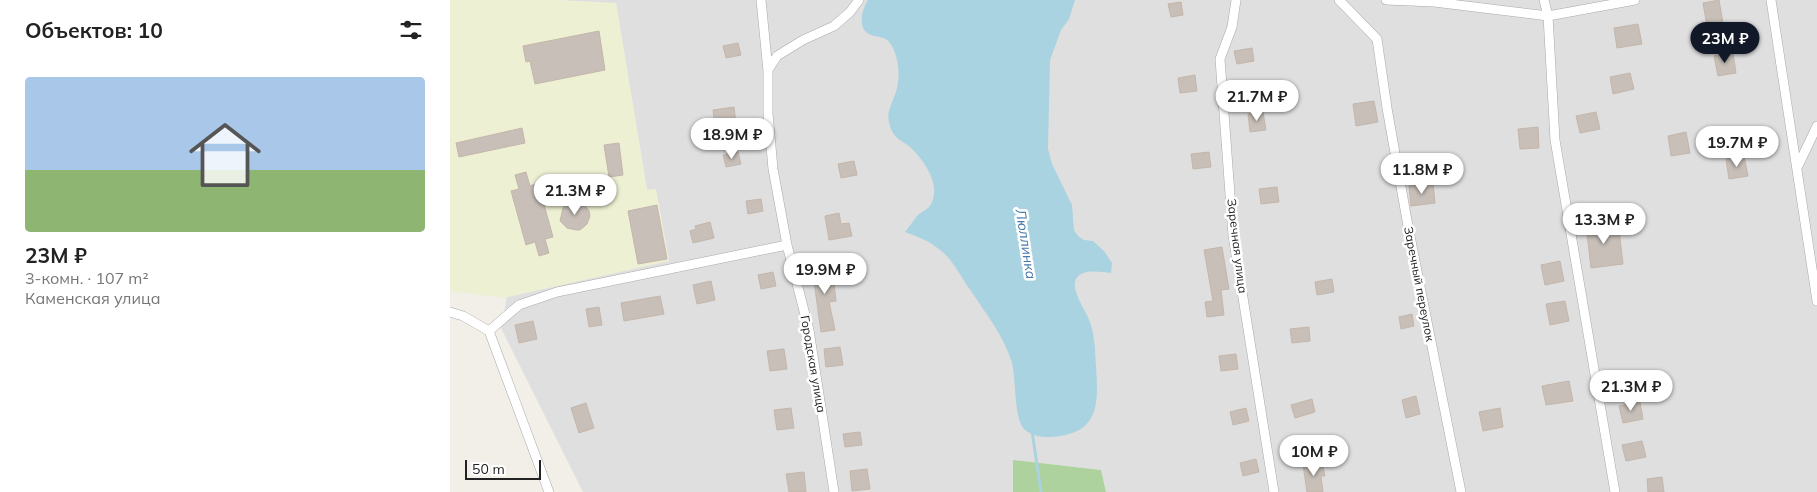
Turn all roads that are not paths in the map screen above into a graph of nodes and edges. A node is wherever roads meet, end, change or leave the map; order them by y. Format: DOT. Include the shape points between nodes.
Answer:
graph roads {
  1 [pos="761,0"];
  2 [pos="859,0"];
  3 [pos="1236,0"];
  4 [pos="1339,0"];
  5 [pos="1386,0"];
  6 [pos="1544,0"];
  7 [pos="1635,0"];
  8 [pos="1771,0"];
  9 [pos="1548,16"];
  10 [pos="768,70"];
  11 [pos="1817,126"];
  12 [pos="1797,168"];
  13 [pos="787,245"];
  14 [pos="1817,301"];
  15 [pos="450,312"];
  16 [pos="489,332"];
  17 [pos="549,492"];
  18 [pos="834,492"];
  19 [pos="1274,492"];
  20 [pos="1461,492"];
  21 [pos="1615,492"];
  1 -- 10 [label="street, Городская улица"];
  2 -- 10 [label="street" via="834,26 777,56"];
  3 -- 19 [label="street, Заречная улица" via="1232,27 1220,59 1233,235"];
  4 -- 20 [label="street, Заречный переулок" via="1377,39 1408,226"];
  5 -- 9 [label="street" via="1434,2"];
  6 -- 9 [label="street"];
  7 -- 9 [label="street"];
  8 -- 12 [label="street"];
  9 -- 21 [label="street" via="1555,140"];
  10 -- 13 [label="street, Городская улица" via="773,169"];
  11 -- 12 [label="street"];
  12 -- 14 [label="street"];
  13 -- 16 [label="street" via="557,292 519,305"];
  13 -- 18 [label="street, Городская улица" via="809,330"];
  15 -- 16 [label="street"];
  16 -- 17 [label="street"];
}
